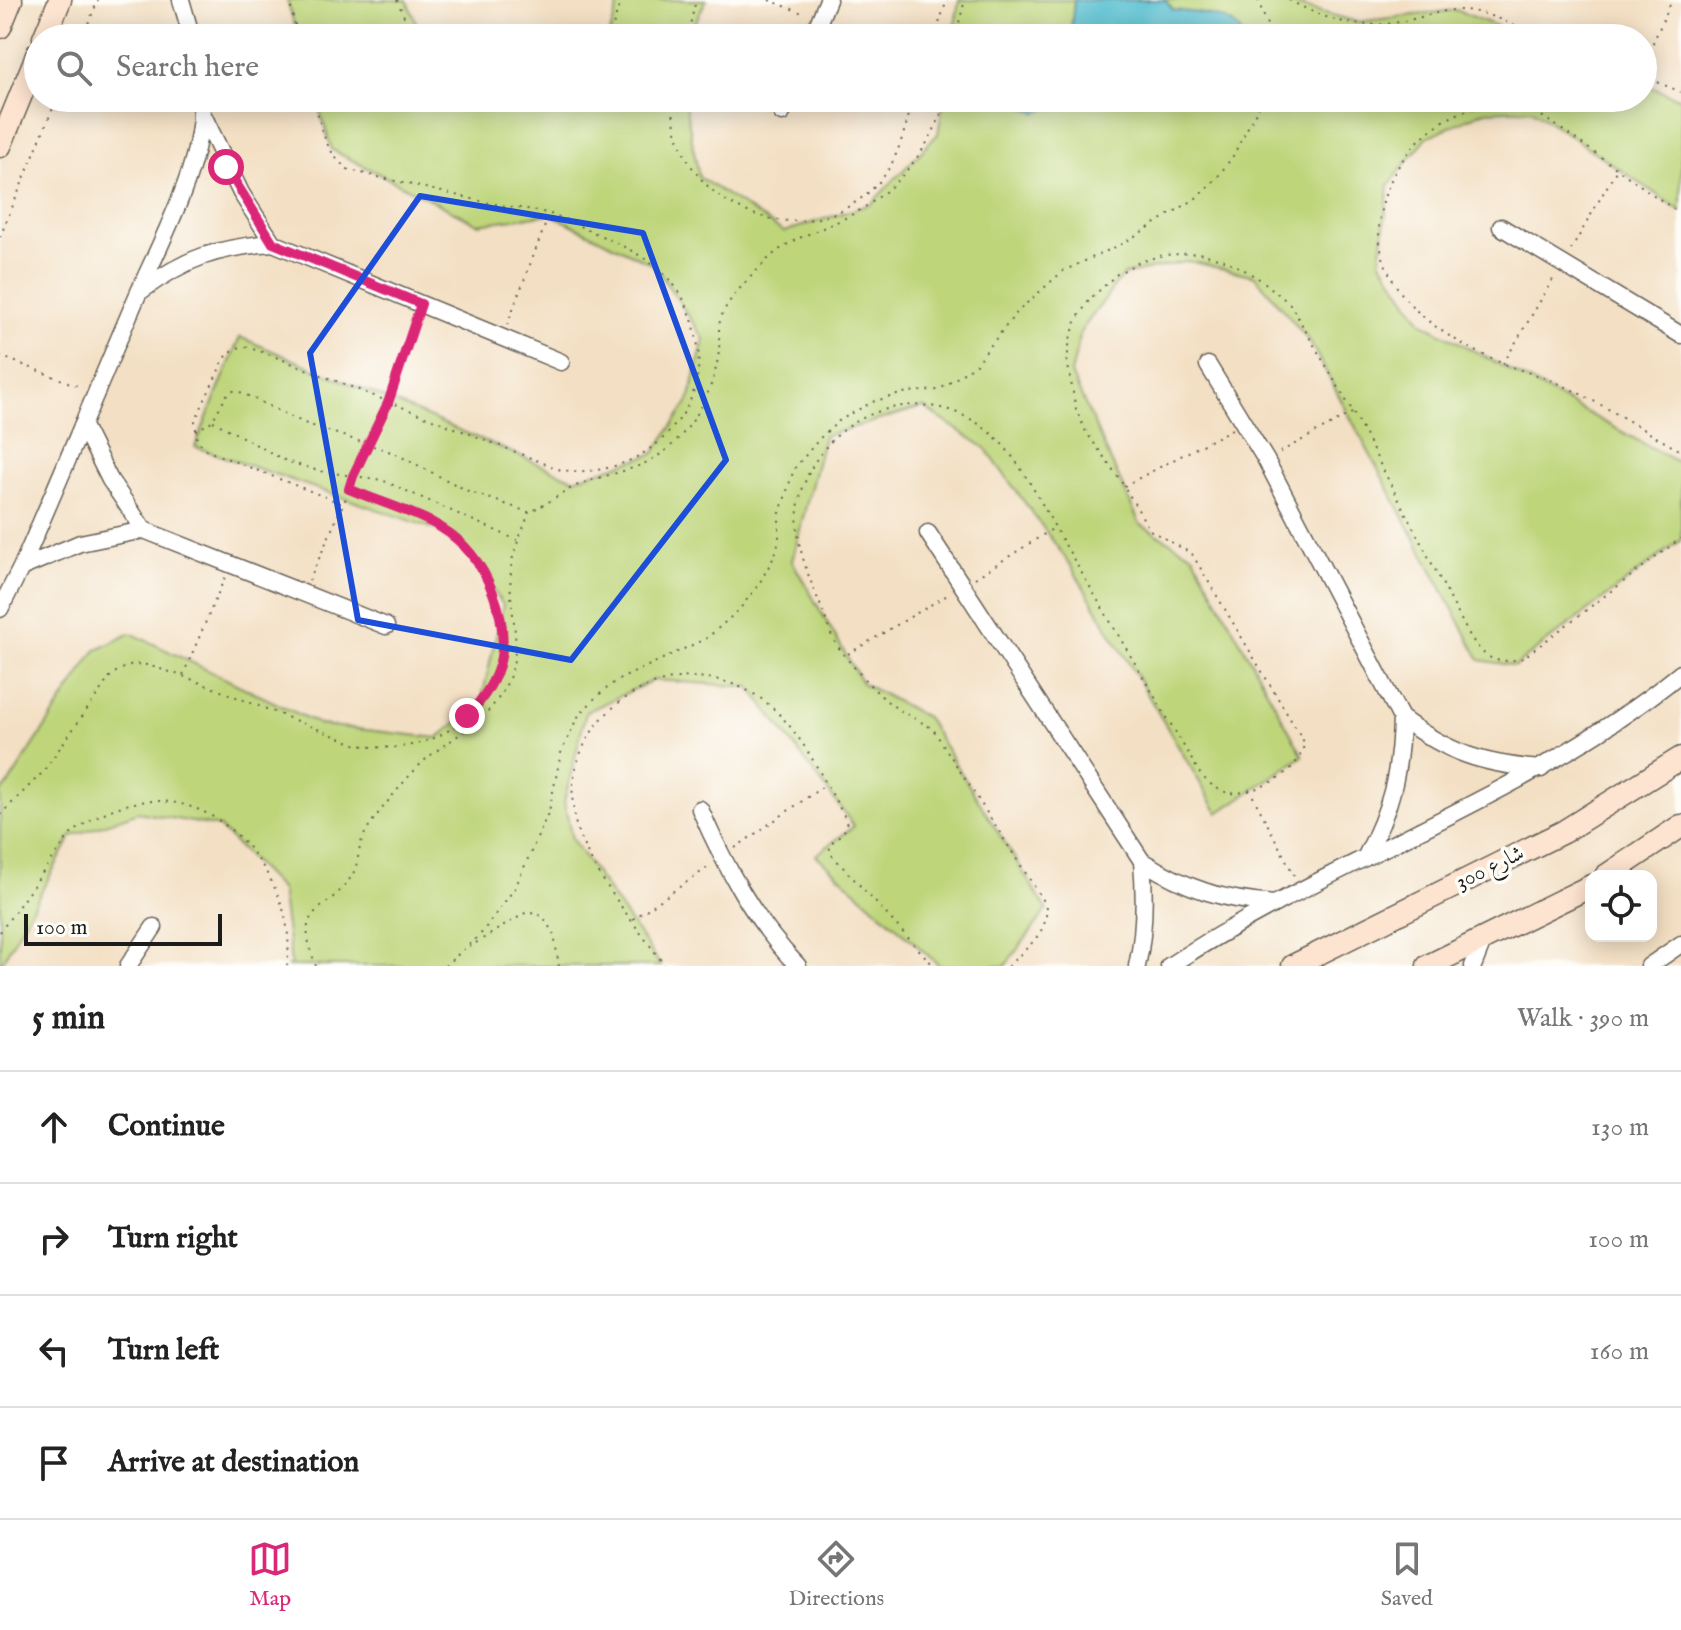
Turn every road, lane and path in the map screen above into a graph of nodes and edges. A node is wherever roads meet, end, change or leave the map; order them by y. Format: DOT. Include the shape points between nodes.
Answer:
graph roads {
  1 [pos="11,0"];
  2 [pos="60,0"];
  3 [pos="98,0"];
  4 [pos="181,0"];
  5 [pos="289,0"];
  6 [pos="397,0"];
  7 [pos="621,0"];
  8 [pos="696,0"];
  9 [pos="769,0"];
  10 [pos="828,0"];
  11 [pos="947,0"];
  12 [pos="965,0"];
  13 [pos="1258,0"];
  14 [pos="1289,0"];
  15 [pos="1672,0"];
  16 [pos="50,24"];
  17 [pos="88,24"];
  18 [pos="188,24"];
  19 [pos="295,24"];
  20 [pos="408,24"];
  21 [pos="614,24"];
  22 [pos="690,24"];
  23 [pos="809,24"];
  24 [pos="818,24"];
  25 [pos="939,24"];
  26 [pos="959,24"];
  27 [pos="1267,24"];
  28 [pos="1350,24"];
  29 [pos="1350,24"];
  30 [pos="1381,24"];
  31 [pos="1381,24"];
  32 [pos="1506,24"];
  33 [pos="0,27"];
  34 [pos="1657,34"];
  35 [pos="1657,82"];
  36 [pos="24,87"];
  37 [pos="1681,92"];
  38 [pos="51,112"];
  39 [pos="199,112"];
  40 [pos="204,112"];
  41 [pos="318,112"];
  42 [pos="674,112"];
  43 [pos="909,112"];
  44 [pos="942,112"];
  45 [pos="1256,112"];
  46 [pos="1466,112"];
  47 [pos="1532,112"];
  48 [pos="0,146"];
  49 [pos="550,214"];
  50 [pos="1681,214"];
  51 [pos="1501,227"];
  52 [pos="0,237"];
  53 [pos="273,243"];
  54 [pos="138,292"];
  55 [pos="421,304"];
  56 [pos="1681,335"];
  57 [pos="502,338"];
  58 [pos="0,356"];
  59 [pos="561,362"];
  60 [pos="1208,365"];
  61 [pos="97,393"];
  62 [pos="388,403"];
  63 [pos="1353,412"];
  64 [pos="212,421"];
  65 [pos="1243,423"];
  66 [pos="83,426"];
  67 [pos="194,432"];
  68 [pos="368,443"];
  69 [pos="1681,451"];
  70 [pos="1266,460"];
  71 [pos="353,476"];
  72 [pos="1124,486"];
  73 [pos="349,489"];
  74 [pos="343,504"];
  75 [pos="529,512"];
  76 [pos="144,530"];
  77 [pos="928,533"];
  78 [pos="1681,538"];
  79 [pos="519,541"];
  80 [pos="230,565"];
  81 [pos="21,568"];
  82 [pos="303,594"];
  83 [pos="0,609"];
  84 [pos="386,626"];
  85 [pos="1681,673"];
  86 [pos="183,676"];
  87 [pos="1401,718"];
  88 [pos="1681,758"];
  89 [pos="1541,769"];
  90 [pos="1249,789"];
  91 [pos="700,809"];
  92 [pos="0,815"];
  93 [pos="1681,826"];
  94 [pos="1365,858"];
  95 [pos="1142,861"];
  96 [pos="1615,870"];
  97 [pos="1585,889"];
  98 [pos="1302,891"];
  99 [pos="1275,904"];
  100 [pos="154,927"];
  101 [pos="0,932"];
  102 [pos="1483,941"];
  103 [pos="1681,944"];
  104 [pos="465,949"];
  105 [pos="128,966"];
  106 [pos="287,966"];
  107 [pos="316,966"];
  108 [pos="445,966"];
  109 [pos="559,966"];
  110 [pos="665,966"];
  111 [pos="798,966"];
  112 [pos="934,966"];
  113 [pos="1008,966"];
  114 [pos="1137,966"];
  115 [pos="1169,966"];
  116 [pos="1293,966"];
  117 [pos="1428,966"];
  118 [pos="1473,966"];
  119 [pos="1649,966"];
  1 -- 33 [label="street"];
  2 -- 16 [label="street"];
  3 -- 17 [label="path"];
  4 -- 18 [label="street"];
  5 -- 19 [label="path"];
  6 -- 20 [label="path"];
  7 -- 21 [label="path"];
  8 -- 22 [label="path"];
  9 -- 23 [label="path"];
  10 -- 24 [label="street"];
  11 -- 25 [label="path"];
  12 -- 26 [label="path"];
  13 -- 27 [label="path"];
  14 -- 29 [label="path"];
  15 -- 34 [label="path"];
  28 -- 31 [label="path"];
  30 -- 32 [label="path" via="1468,10"];
  35 -- 37 [label="path"];
  36 -- 48 [label="street"];
  38 -- 52 [label="path"];
  39 -- 54 [label="street" via="183,187"];
  40 -- 53 [label="street" via="241,193"];
  41 -- 49 [label="path" via="326,143 349,170"];
  42 -- 43 [label="path" via="679,142 703,183 744,210 793,222 840,211 878,183 892,163"];
  44 -- 75 [label="path" via="926,144 891,188 855,214 783,247 724,310 712,381 702,407 675,442 652,461 574,487"];
  45 -- 104 [label="path" via="1233,156 1195,199 1122,244 1063,271 1018,311 975,365 939,390 872,402 820,438 794,469 779,516 775,555 739,610 707,638 616,681 577,718 561,753 549,811 515,888"];
  46 -- 69 [label="path" via="1435,126 1418,141 1390,183 1379,233 1383,258 1403,297 1426,319 1480,352 1554,382"];
  47 -- 50 [label="path"];
  49 -- 57 [label="path"];
  49 -- 62 [label="path" via="632,250 659,268 681,295 694,327 699,368 691,398 672,429 631,460 572,472"];
  51 -- 56 [label="street"];
  53 -- 54 [label="street" via="201,255"];
  53 -- 55 [label="street"];
  54 -- 61 [label="street"];
  55 -- 57 [label="street"];
  55 -- 62 [label="path"];
  57 -- 59 [label="street"];
  58 -- 61 [label="path"];
  60 -- 65 [label="street"];
  61 -- 66 [label="street"];
  62 -- 67 [label="path" via="244,346 224,359"];
  62 -- 68 [label="path"];
  63 -- 70 [label="path"];
  63 -- 72 [label="path" via="1290,304 1264,282 1210,255 1151,258 1098,290 1077,319 1068,349 1076,409"];
  63 -- 78 [label="path" via="1467,631 1489,658 1523,658"];
  64 -- 67 [label="path"];
  64 -- 68 [label="path" via="228,393 236,390 304,423"];
  64 -- 71 [label="path" via="286,461"];
  65 -- 70 [label="street"];
  65 -- 72 [label="path"];
  66 -- 76 [label="street" via="110,480"];
  66 -- 81 [label="street"];
  67 -- 74 [label="path" via="208,451"];
  68 -- 71 [label="path"];
  68 -- 75 [label="path" via="468,491"];
  70 -- 87 [label="street"];
  71 -- 73 [label="path"];
  71 -- 79 [label="path" via="382,480"];
  72 -- 90 [label="path" via="1150,530 1192,554 1302,735 1304,751 1298,763"];
  73 -- 74 [label="path"];
  73 -- 86 [label="path" via="440,527 483,571 500,610 504,644 494,679 475,708 427,741 371,747"];
  74 -- 82 [label="path"];
  75 -- 79 [label="path"];
  76 -- 80 [label="street"];
  76 -- 81 [label="street" via="80,543"];
  77 -- 95 [label="street"];
  79 -- 107 [label="path" via="510,581 516,652 505,687 473,726 419,765 369,828 352,876 311,919 308,936"];
  80 -- 82 [label="street"];
  80 -- 86 [label="path"];
  81 -- 83 [label="street"];
  82 -- 84 [label="street"];
  85 -- 89 [label="street"];
  86 -- 92 [label="path" via="139,663 118,669 43,772"];
  87 -- 89 [label="street" via="1466,756"];
  87 -- 94 [label="street" via="1394,791"];
  88 -- 116 [label="street, شارع 300" via="1563,832"];
  89 -- 94 [label="street"];
  90 -- 98 [label="path"];
  90 -- 113 [label="path" via="1219,789 1199,772 1040,502 995,437 964,416 914,403 880,411 849,427 808,474 798,512 800,549 835,642 884,699 933,729 1045,903 1041,932"];
  91 -- 111 [label="street" via="755,913"];
  93 -- 96 [label="street"];
  94 -- 98 [label="street"];
  95 -- 99 [label="street" via="1205,893"];
  95 -- 114 [label="street" via="1144,930"];
  97 -- 102 [label="street"];
  98 -- 99 [label="street"];
  99 -- 115 [label="street"];
  100 -- 105 [label="street"];
  101 -- 106 [label="path" via="81,825 116,807 165,800 207,813 255,852 284,908"];
  102 -- 117 [label="street"];
  102 -- 118 [label="street"];
  103 -- 119 [label="street"];
  104 -- 108 [label="path"];
  104 -- 109 [label="path" via="527,912 543,916 554,935"];
  110 -- 112 [label="path" via="586,850 575,820 574,782 582,748 611,709 648,686 697,676 736,684 787,723 846,819 830,853"];
}
